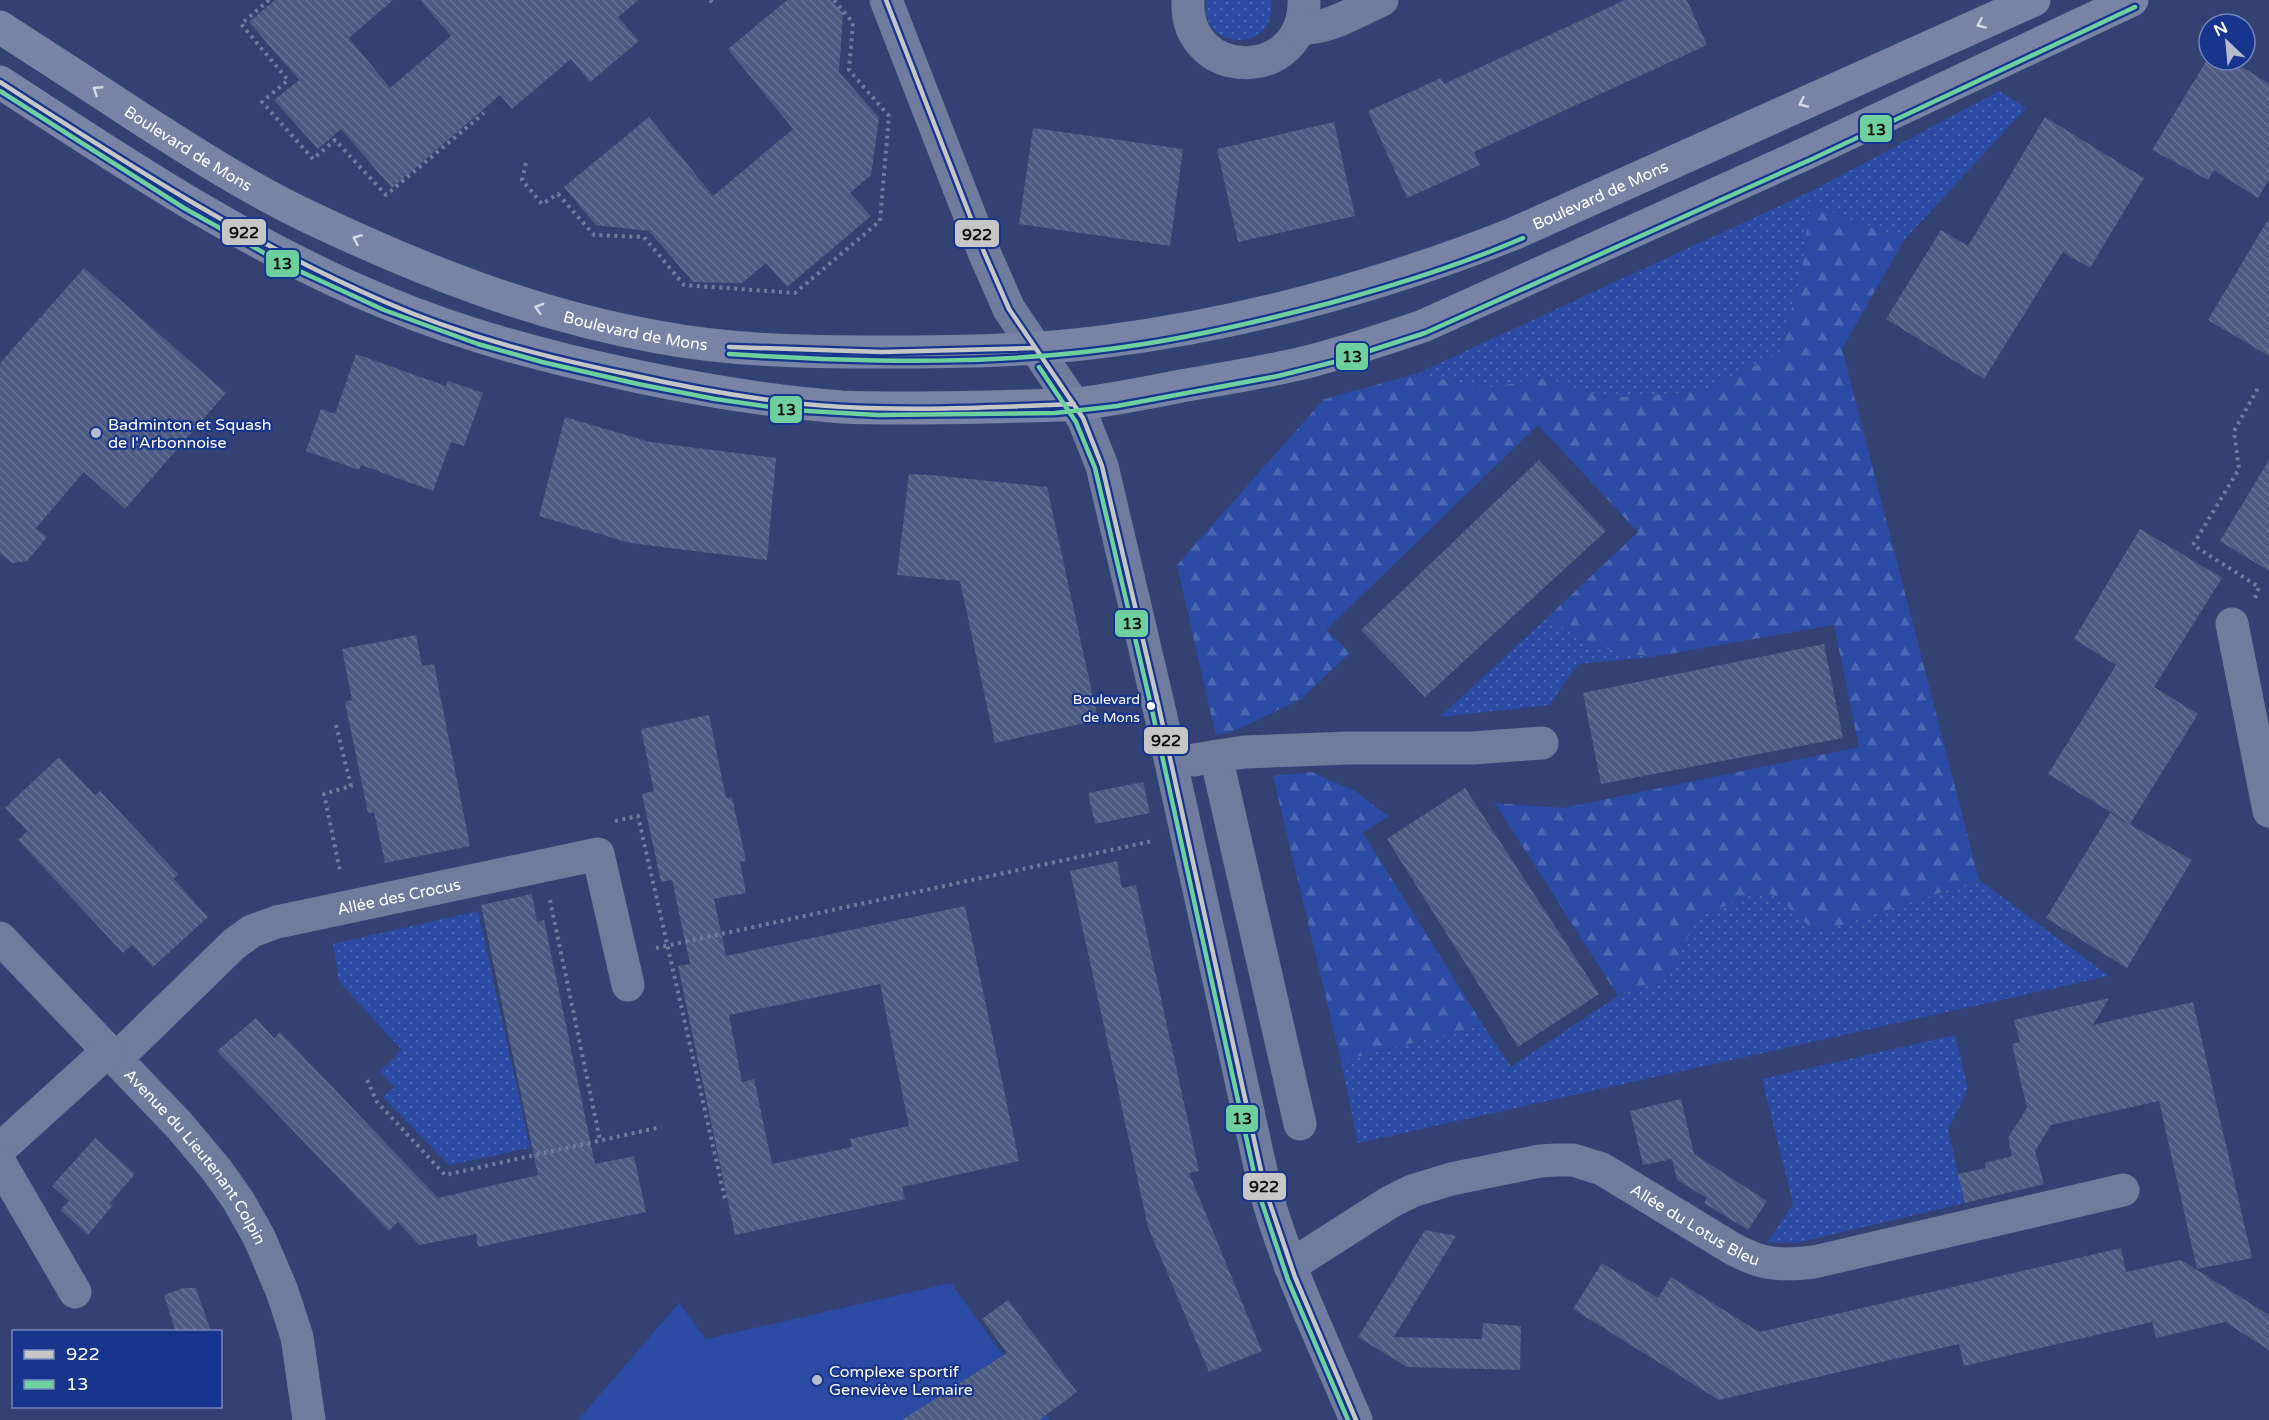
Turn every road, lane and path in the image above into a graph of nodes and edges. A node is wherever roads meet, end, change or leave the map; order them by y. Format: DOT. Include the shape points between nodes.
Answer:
graph roads {
  1 [pos="269,0"];
  2 [pos="710,0"];
  3 [pos="834,0"];
  4 [pos="886,0"];
  5 [pos="1188,0"];
  6 [pos="1382,0"];
  7 [pos="2034,0"];
  8 [pos="2132,0"];
  9 [pos="715,5"];
  10 [pos="1302,14"];
  11 [pos="0,27"];
  12 [pos="0,82"];
  13 [pos="484,113"];
  14 [pos="526,163"];
  15 [pos="1034,348"];
  16 [pos="2258,388"];
  17 [pos="1074,404"];
  18 [pos="2234,635"];
  19 [pos="336,725"];
  20 [pos="1542,743"];
  21 [pos="1215,756"];
  22 [pos="1171,764"];
  23 [pos="2269,810"];
  24 [pos="604,824"];
  25 [pos="1186,834"];
  26 [pos="542,866"];
  27 [pos="342,881"];
  28 [pos="0,938"];
  29 [pos="669,946"];
  30 [pos="625,970"];
  31 [pos="112,1055"];
  32 [pos="367,1080"];
  33 [pos="1300,1124"];
  34 [pos="661,1127"];
  35 [pos="600,1140"];
  36 [pos="0,1149"];
  37 [pos="0,1163"];
  38 [pos="2124,1190"];
  39 [pos="724,1199"];
  40 [pos="1290,1266"];
  41 [pos="75,1292"];
  42 [pos="309,1420"];
  43 [pos="1356,1420"];
  1 -- 13 [label="path" via="241,24 288,80 262,102 314,159 335,140 386,195"];
  2 -- 9 [label="path"];
  3 -- 14 [label="path" via="853,23 849,70 889,116 880,221 795,294 684,285 644,237 594,235 558,194 542,204 522,180"];
  4 -- 15 [label="street" via="984,252 1009,309"];
  5 -- 10 [label="street" via="1188,17 1200,42 1231,62 1267,60 1290,44"];
  6 -- 10 [label="street" via="1311,29"];
  7 -- 15 [label="main road, Boulevard de Mons, one-way" via="1455,257 1309,301 1198,327"];
  8 -- 17 [label="main road" via="1809,152 1423,326 1305,362"];
  15 -- 11 [label="main road, Boulevard de Mons, one-way" via="854,352 703,345 588,322 524,304 380,250 255,189"];
  12 -- 17 [label="main road" via="221,222 387,304 506,344 577,364 765,398 842,406 938,409"];
  15 -- 17 [label="street"];
  16 -- 18 [label="path" via="2234,431 2240,469 2193,545 2259,587"];
  17 -- 22 [label="street" via="1102,466"];
  18 -- 23 [label="street"];
  19 -- 27 [label="path" via="351,786 324,794"];
  20 -- 21 [label="street"];
  21 -- 22 [label="street"];
  21 -- 33 [label="street"];
  22 -- 25 [label="street"];
  24 -- 29 [label="path" via="638,816"];
  25 -- 29 [label="path"];
  25 -- 40 [label="street" via="1265,1189"];
  26 -- 30 [label="street, Allée des Crocus" via="598,854"];
  26 -- 31 [label="street, Allée des Crocus" via="277,922 252,931"];
  26 -- 35 [label="path"];
  28 -- 31 [label="street, Avenue du Lieutenant Colpin"];
  29 -- 30 [label="path"];
  29 -- 39 [label="path"];
  31 -- 36 [label="street, Allée des Crocus"];
  31 -- 42 [label="street, Avenue du Lieutenant Colpin" via="216,1169 259,1237 297,1337"];
  32 -- 35 [label="path" via="377,1102 445,1175"];
  34 -- 35 [label="path"];
  37 -- 41 [label="street"];
  38 -- 40 [label="street, Allée du Lotus Bleu" via="1814,1262 1772,1264 1733,1249 1602,1169 1573,1160 1540,1161 1412,1191"];
  40 -- 43 [label="street"];
}
